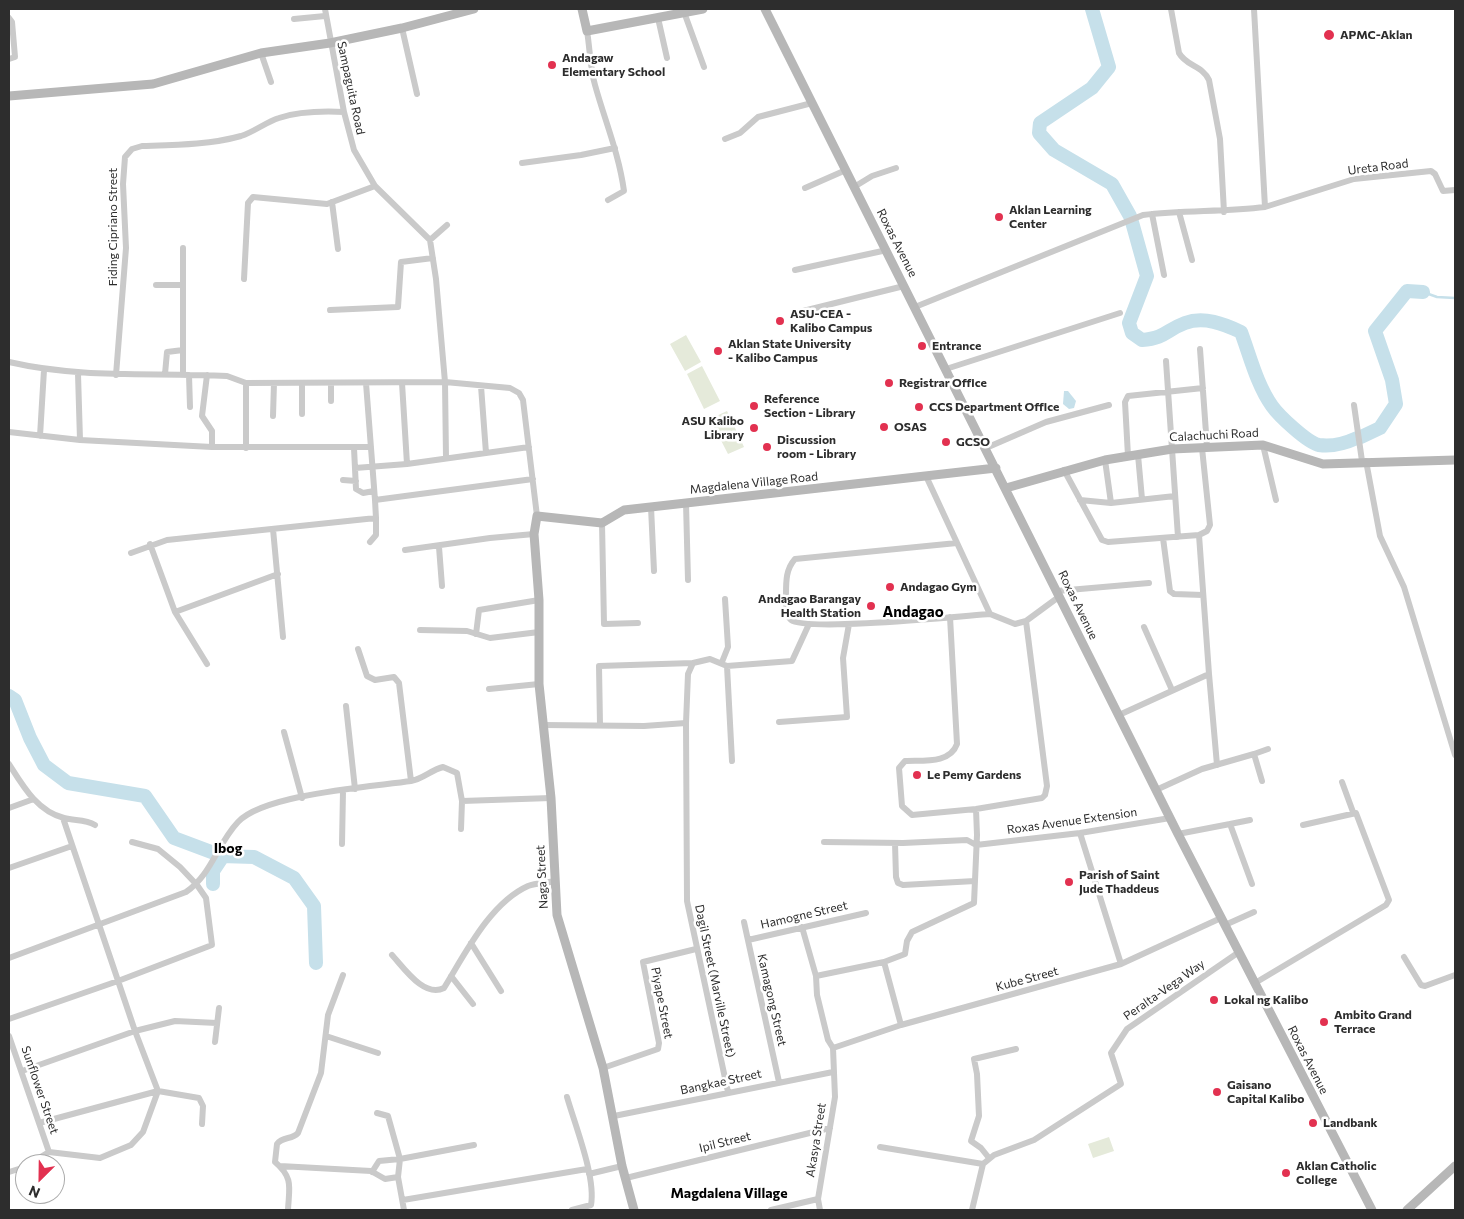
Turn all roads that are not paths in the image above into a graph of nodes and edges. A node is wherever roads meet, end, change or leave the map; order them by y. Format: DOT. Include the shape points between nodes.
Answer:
graph roads {
  1 [pos="325,9"];
  2 [pos="474,9"];
  3 [pos="582,9"];
  4 [pos="703,9"];
  5 [pos="765,9"];
  6 [pos="1171,9"];
  7 [pos="1254,9"];
  8 [pos="684,12"];
  9 [pos="326,16"];
  10 [pos="9,18"];
  11 [pos="658,18"];
  12 [pos="294,20"];
  13 [pos="402,28"];
  14 [pos="587,31"];
  15 [pos="330,43"];
  16 [pos="261,53"];
  17 [pos="667,58"];
  18 [pos="9,59"];
  19 [pos="704,67"];
  20 [pos="271,82"];
  21 [pos="416,94"];
  22 [pos="9,96"];
  23 [pos="812,102"];
  24 [pos="344,112"];
  25 [pos="725,139"];
  26 [pos="616,148"];
  27 [pos="522,163"];
  28 [pos="896,168"];
  29 [pos="846,170"];
  30 [pos="375,186"];
  31 [pos="854,186"];
  32 [pos="805,188"];
  33 [pos="1455,190"];
  34 [pos="608,200"];
  35 [pos="332,202"];
  36 [pos="1265,207"];
  37 [pos="1179,212"];
  38 [pos="1224,212"];
  39 [pos="1152,214"];
  40 [pos="447,226"];
  41 [pos="430,240"];
  42 [pos="183,248"];
  43 [pos="338,249"];
  44 [pos="886,250"];
  45 [pos="433,258"];
  46 [pos="1192,260"];
  47 [pos="795,270"];
  48 [pos="1164,275"];
  49 [pos="244,279"];
  50 [pos="156,285"];
  51 [pos="183,285"];
  52 [pos="904,286"];
  53 [pos="915,307"];
  54 [pos="330,310"];
  55 [pos="794,313"];
  56 [pos="1120,313"];
  57 [pos="1200,349"];
  58 [pos="183,350"];
  59 [pos="1166,361"];
  60 [pos="9,362"];
  61 [pos="946,369"];
  62 [pos="44,370"];
  63 [pos="78,374"];
  64 [pos="165,374"];
  65 [pos="116,375"];
  66 [pos="186,375"];
  67 [pos="207,375"];
  68 [pos="445,382"];
  69 [pos="246,383"];
  70 [pos="274,383"];
  71 [pos="302,383"];
  72 [pos="331,383"];
  73 [pos="366,383"];
  74 [pos="402,383"];
  75 [pos="481,386"];
  76 [pos="1203,388"];
  77 [pos="1168,391"];
  78 [pos="331,401"];
  79 [pos="1109,405"];
  80 [pos="1354,406"];
  81 [pos="190,407"];
  82 [pos="302,414"];
  83 [pos="273,416"];
  84 [pos="9,432"];
  85 [pos="40,436"];
  86 [pos="80,440"];
  87 [pos="1262,445"];
  88 [pos="212,447"];
  89 [pos="371,447"];
  90 [pos="529,447"];
  91 [pos="246,448"];
  92 [pos="354,448"];
  93 [pos="986,448"];
  94 [pos="1205,448"];
  95 [pos="1172,449"];
  96 [pos="486,453"];
  97 [pos="1138,454"];
  98 [pos="1128,456"];
  99 [pos="446,458"];
  100 [pos="1105,460"];
  101 [pos="1455,460"];
  102 [pos="1364,461"];
  103 [pos="408,464"];
  104 [pos="374,467"];
  105 [pos="355,468"];
  106 [pos="996,468"];
  107 [pos="1064,470"];
  108 [pos="926,476"];
  109 [pos="343,480"];
  110 [pos="533,480"];
  111 [pos="356,481"];
  112 [pos="1006,488"];
  113 [pos="374,491"];
  114 [pos="1175,496"];
  115 [pos="1142,499"];
  116 [pos="375,500"];
  117 [pos="1080,500"];
  118 [pos="1276,500"];
  119 [pos="1111,502"];
  120 [pos="686,503"];
  121 [pos="651,507"];
  122 [pos="537,516"];
  123 [pos="376,518"];
  124 [pos="602,523"];
  125 [pos="273,529"];
  126 [pos="534,534"];
  127 [pos="1199,535"];
  128 [pos="1178,537"];
  129 [pos="1162,538"];
  130 [pos="370,542"];
  131 [pos="957,543"];
  132 [pos="150,544"];
  133 [pos="439,547"];
  134 [pos="405,550"];
  135 [pos="131,553"];
  136 [pos="654,571"];
  137 [pos="278,574"];
  138 [pos="688,580"];
  139 [pos="1149,583"];
  140 [pos="442,586"];
  141 [pos="1058,593"];
  142 [pos="1203,595"];
  143 [pos="725,599"];
  144 [pos="538,600"];
  145 [pos="175,612"];
  146 [pos="990,614"];
  147 [pos="950,617"];
  148 [pos="1026,621"];
  149 [pos="638,623"];
  150 [pos="809,624"];
  151 [pos="850,624"];
  152 [pos="1144,627"];
  153 [pos="420,630"];
  154 [pos="539,632"];
  155 [pos="476,634"];
  156 [pos="283,637"];
  157 [pos="358,649"];
  158 [pos="693,663"];
  159 [pos="207,664"];
  160 [pos="725,664"];
  161 [pos="1209,674"];
  162 [pos="539,684"];
  163 [pos="489,689"];
  164 [pos="1172,690"];
  165 [pos="346,706"];
  166 [pos="1119,715"];
  167 [pos="779,722"];
  168 [pos="686,723"];
  169 [pos="543,725"];
  170 [pos="600,725"];
  171 [pos="284,732"];
  172 [pos="1454,743"];
  173 [pos="1268,749"];
  174 [pos="1254,754"];
  175 [pos="1455,755"];
  176 [pos="732,760"];
  177 [pos="9,764"];
  178 [pos="1217,765"];
  179 [pos="411,781"];
  180 [pos="1262,781"];
  181 [pos="1342,782"];
  182 [pos="355,789"];
  183 [pos="1156,790"];
  184 [pos="344,791"];
  185 [pos="302,798"];
  186 [pos="551,798"];
  187 [pos="31,800"];
  188 [pos="462,801"];
  189 [pos="9,808"];
  190 [pos="976,810"];
  191 [pos="1353,812"];
  192 [pos="63,818"];
  193 [pos="1170,818"];
  194 [pos="1250,820"];
  195 [pos="1230,824"];
  196 [pos="95,825"];
  197 [pos="1303,825"];
  198 [pos="461,829"];
  199 [pos="1080,833"];
  200 [pos="1178,834"];
  201 [pos="132,842"];
  202 [pos="824,842"];
  203 [pos="895,843"];
  204 [pos="342,844"];
  205 [pos="976,844"];
  206 [pos="72,846"];
  207 [pos="9,868"];
  208 [pos="555,881"];
  209 [pos="975,881"];
  210 [pos="1252,884"];
  211 [pos="197,885"];
  212 [pos="1254,912"];
  213 [pos="866,913"];
  214 [pos="744,922"];
  215 [pos="1223,922"];
  216 [pos="99,924"];
  217 [pos="802,927"];
  218 [pos="748,940"];
  219 [pos="471,943"];
  220 [pos="696,949"];
  221 [pos="1239,952"];
  222 [pos="392,956"];
  223 [pos="1404,957"];
  224 [pos="9,958"];
  225 [pos="884,962"];
  226 [pos="1121,964"];
  227 [pos="1455,975"];
  228 [pos="343,976"];
  229 [pos="452,976"];
  230 [pos="816,976"];
  231 [pos="118,981"];
  232 [pos="1255,983"];
  233 [pos="501,991"];
  234 [pos="473,1004"];
  235 [pos="219,1008"];
  236 [pos="9,1019"];
  237 [pos="217,1023"];
  238 [pos="901,1025"];
  239 [pos="135,1031"];
  240 [pos="9,1036"];
  241 [pos="326,1036"];
  242 [pos="215,1042"];
  243 [pos="833,1048"];
  244 [pos="1016,1049"];
  245 [pos="378,1053"];
  246 [pos="603,1068"];
  247 [pos="22,1071"];
  248 [pos="833,1072"];
  249 [pos="780,1082"];
  250 [pos="158,1090"];
  251 [pos="728,1092"];
  252 [pos="567,1096"];
  253 [pos="377,1113"];
  254 [pos="614,1116"];
  255 [pos="39,1123"];
  256 [pos="202,1124"];
  257 [pos="830,1128"];
  258 [pos="474,1145"];
  259 [pos="880,1147"];
  260 [pos="49,1152"];
  261 [pos="46,1154"];
  262 [pos="989,1158"];
  263 [pos="400,1159"];
  264 [pos="982,1164"];
  265 [pos="280,1166"];
  266 [pos="622,1166"];
  267 [pos="1455,1166"];
  268 [pos="372,1172"];
  269 [pos="588,1172"];
  270 [pos="398,1177"];
  271 [pos="626,1178"];
  272 [pos="818,1199"];
  273 [pos="403,1200"];
  274 [pos="288,1210"];
  275 [pos="404,1210"];
  276 [pos="572,1210"];
  277 [pos="634,1210"];
  278 [pos="772,1210"];
  279 [pos="820,1210"];
  280 [pos="972,1210"];
  281 [pos="1372,1210"];
  282 [pos="1407,1210"];
  1 -- 9 [label="street, Sampaguita Road"];
  2 -- 13 [label="street"];
  3 -- 14 [label="street"];
  4 -- 8 [label="street"];
  5 -- 23 [label="street, Roxas Avenue"];
  6 -- 38 [label="street" via="1182,58 1201,69 1209,80 1220,139"];
  7 -- 36 [label="street"];
  8 -- 11 [label="street"];
  8 -- 19 [label="street"];
  9 -- 12 [label="street"];
  9 -- 15 [label="street, Sampaguita Road"];
  10 -- 18 [label="street" via="15,57"];
  11 -- 14 [label="street"];
  11 -- 17 [label="street"];
  13 -- 15 [label="street"];
  13 -- 21 [label="street"];
  14 -- 26 [label="street" via="594,84"];
  15 -- 16 [label="street"];
  15 -- 24 [label="street, Sampaguita Road"];
  16 -- 20 [label="street"];
  16 -- 22 [label="street" via="153,84"];
  23 -- 25 [label="street" via="758,117 740,133"];
  23 -- 29 [label="street, Roxas Avenue"];
  24 -- 30 [label="street, Sampaguita Road" via="354,150"];
  24 -- 65 [label="street, Fiding Cipriano Street" via="323,111 280,117 244,135 214,142 132,149 125,158 123,184 126,248"];
  26 -- 27 [label="street"];
  26 -- 34 [label="street" via="624,191"];
  28 -- 31 [label="street"];
  29 -- 31 [label="street, Roxas Avenue"];
  29 -- 32 [label="street"];
  30 -- 35 [label="street"];
  30 -- 41 [label="street, Sampaguita Road"];
  31 -- 44 [label="street, Roxas Avenue"];
  33 -- 36 [label="street, Ureta Road" via="1443,191 1431,171 1354,180"];
  35 -- 43 [label="street"];
  35 -- 49 [label="street" via="312,204 253,197 248,203"];
  36 -- 38 [label="street"];
  37 -- 38 [label="street"];
  37 -- 39 [label="street"];
  37 -- 46 [label="street"];
  39 -- 48 [label="street"];
  39 -- 53 [label="street" via="1134,218"];
  40 -- 41 [label="street"];
  41 -- 45 [label="street"];
  42 -- 51 [label="street"];
  44 -- 47 [label="street"];
  44 -- 52 [label="street, Roxas Avenue"];
  45 -- 54 [label="street" via="400,262 398,307"];
  45 -- 68 [label="street"];
  50 -- 51 [label="street"];
  51 -- 58 [label="street"];
  52 -- 53 [label="street, Roxas Avenue"];
  52 -- 55 [label="street"];
  53 -- 61 [label="street, Roxas Avenue"];
  56 -- 61 [label="street"];
  57 -- 76 [label="street"];
  58 -- 64 [label="street" via="167,352"];
  58 -- 66 [label="street"];
  59 -- 77 [label="street"];
  60 -- 62 [label="street"];
  61 -- 93 [label="street, Roxas Avenue"];
  62 -- 63 [label="street"];
  62 -- 85 [label="street"];
  63 -- 65 [label="street"];
  63 -- 86 [label="street"];
  64 -- 65 [label="street"];
  64 -- 66 [label="street"];
  66 -- 67 [label="street"];
  66 -- 81 [label="street"];
  67 -- 69 [label="street" via="227,376"];
  67 -- 88 [label="street" via="202,416 212,431"];
  68 -- 74 [label="street"];
  68 -- 75 [label="street"];
  68 -- 99 [label="street"];
  69 -- 70 [label="street"];
  69 -- 91 [label="street"];
  70 -- 71 [label="street"];
  70 -- 83 [label="street"];
  71 -- 72 [label="street"];
  71 -- 82 [label="street"];
  72 -- 73 [label="street"];
  72 -- 78 [label="street"];
  73 -- 74 [label="street"];
  73 -- 89 [label="street"];
  74 -- 103 [label="street"];
  75 -- 90 [label="street" via="510,388 519,392 523,400"];
  75 -- 96 [label="street"];
  76 -- 77 [label="street"];
  76 -- 94 [label="street"];
  77 -- 95 [label="street"];
  77 -- 98 [label="street" via="1126,398"];
  79 -- 93 [label="street" via="1046,422"];
  80 -- 102 [label="street"];
  84 -- 85 [label="street"];
  85 -- 86 [label="street"];
  86 -- 88 [label="street"];
  87 -- 94 [label="street, Calachuchi Road"];
  87 -- 102 [label="street, Calachuchi Road" via="1318,463"];
  87 -- 118 [label="street"];
  88 -- 91 [label="street"];
  89 -- 92 [label="street"];
  89 -- 104 [label="street"];
  90 -- 96 [label="street"];
  90 -- 110 [label="street"];
  91 -- 92 [label="street"];
  92 -- 105 [label="street"];
  93 -- 106 [label="street, Roxas Avenue"];
  94 -- 95 [label="street, Calachuchi Road"];
  94 -- 127 [label="street" via="1210,522 1207,531"];
  95 -- 97 [label="street, Calachuchi Road"];
  95 -- 114 [label="street"];
  96 -- 99 [label="street"];
  97 -- 98 [label="street, Calachuchi Road"];
  97 -- 115 [label="street"];
  98 -- 100 [label="street, Calachuchi Road"];
  99 -- 103 [label="street"];
  100 -- 107 [label="street, Calachuchi Road"];
  100 -- 119 [label="street"];
  101 -- 102 [label="street, Calachuchi Road"];
  102 -- 172 [label="street" via="1380,536 1404,587"];
  103 -- 104 [label="street"];
  104 -- 105 [label="street"];
  104 -- 113 [label="street"];
  105 -- 111 [label="street"];
  106 -- 108 [label="street, Magdalena Village Road"];
  106 -- 112 [label="street, Roxas Avenue"];
  107 -- 112 [label="street, Calachuchi Road"];
  107 -- 117 [label="street"];
  108 -- 120 [label="street, Magdalena Village Road"];
  108 -- 131 [label="street"];
  109 -- 111 [label="street"];
  110 -- 116 [label="street"];
  110 -- 122 [label="street"];
  111 -- 113 [label="street" via="358,492"];
  112 -- 141 [label="street, Roxas Avenue"];
  113 -- 116 [label="street"];
  114 -- 115 [label="street"];
  114 -- 128 [label="street"];
  115 -- 119 [label="street"];
  116 -- 123 [label="street"];
  117 -- 119 [label="street"];
  117 -- 129 [label="street" via="1102,540"];
  120 -- 121 [label="street, Magdalena Village Road"];
  120 -- 138 [label="street"];
  121 -- 124 [label="street, Magdalena Village Road" via="624,510"];
  121 -- 136 [label="street"];
  122 -- 124 [label="street"];
  122 -- 126 [label="street"];
  123 -- 125 [label="street"];
  123 -- 130 [label="street" via="376,535"];
  124 -- 149 [label="street" via="604,624"];
  125 -- 132 [label="street"];
  125 -- 137 [label="street"];
  126 -- 133 [label="street"];
  126 -- 144 [label="street, Naga Street"];
  127 -- 128 [label="street"];
  127 -- 142 [label="street"];
  128 -- 129 [label="street"];
  129 -- 142 [label="street" via="1170,591"];
  131 -- 146 [label="street"];
  131 -- 150 [label="street" via="795,559 788,569 786,609 794,622"];
  132 -- 135 [label="street"];
  132 -- 145 [label="street"];
  133 -- 134 [label="street"];
  133 -- 140 [label="street"];
  137 -- 145 [label="street"];
  137 -- 156 [label="street"];
  139 -- 141 [label="street"];
  141 -- 148 [label="street"];
  141 -- 166 [label="street, Roxas Avenue"];
  142 -- 161 [label="street"];
  143 -- 160 [label="street" via="728,647"];
  144 -- 154 [label="street, Naga Street"];
  144 -- 155 [label="street" via="479,610"];
  145 -- 159 [label="street"];
  146 -- 147 [label="street"];
  146 -- 148 [label="street" via="1015,624"];
  147 -- 151 [label="street"];
  147 -- 190 [label="street" via="957,744 951,754 942,758 905,761 902,764 899,768 902,806 912,815"];
  148 -- 190 [label="street" via="1045,795"];
  150 -- 151 [label="street"];
  150 -- 160 [label="street" via="792,661"];
  151 -- 167 [label="street" via="843,658 847,717"];
  152 -- 164 [label="street"];
  153 -- 155 [label="street" via="459,630"];
  154 -- 155 [label="street" via="490,638"];
  154 -- 162 [label="street, Naga Street"];
  157 -- 179 [label="street" via="367,676 375,680 394,677 399,683"];
  158 -- 160 [label="street" via="704,659"];
  158 -- 168 [label="street, Dagil Street (Marville Street)" via="688,674"];
  158 -- 170 [label="street" via="599,666"];
  160 -- 176 [label="street"];
  161 -- 164 [label="street"];
  161 -- 178 [label="street"];
  162 -- 163 [label="street"];
  162 -- 169 [label="street, Naga Street"];
  164 -- 166 [label="street"];
  165 -- 182 [label="street"];
  166 -- 183 [label="street, Roxas Avenue"];
  168 -- 170 [label="street"];
  168 -- 220 [label="street, Dagil Street (Marville Street)" via="686,901"];
  169 -- 170 [label="street"];
  169 -- 186 [label="street, Naga Street"];
  171 -- 185 [label="street"];
  172 -- 175 [label="street"];
  173 -- 174 [label="street"];
  174 -- 178 [label="street"];
  174 -- 180 [label="street"];
  177 -- 187 [label="street"];
  178 -- 183 [label="street"];
  179 -- 182 [label="street"];
  179 -- 188 [label="street" via="436,769 450,768 456,773"];
  181 -- 191 [label="street"];
  182 -- 184 [label="street"];
  183 -- 193 [label="street, Roxas Avenue"];
  184 -- 185 [label="street"];
  184 -- 204 [label="street"];
  185 -- 211 [label="street" via="276,801 250,811 237,822"];
  186 -- 188 [label="street"];
  186 -- 208 [label="street, Naga Street"];
  187 -- 189 [label="street"];
  187 -- 192 [label="street"];
  188 -- 198 [label="street"];
  190 -- 205 [label="street"];
  191 -- 197 [label="street"];
  191 -- 232 [label="street" via="1358,816 1389,900 1386,905"];
  192 -- 196 [label="street" via="86,820"];
  192 -- 206 [label="street"];
  193 -- 199 [label="street, Roxas Avenue Extension"];
  193 -- 200 [label="street, Roxas Avenue"];
  194 -- 195 [label="street"];
  195 -- 200 [label="street"];
  195 -- 210 [label="street"];
  199 -- 205 [label="street, Roxas Avenue Extension"];
  199 -- 226 [label="street"];
  200 -- 215 [label="street, Roxas Avenue"];
  201 -- 211 [label="street" via="158,849 169,856"];
  202 -- 203 [label="street, Roxas Avenue Extension"];
  203 -- 205 [label="street, Roxas Avenue Extension" via="967,840"];
  203 -- 209 [label="street" via="898,883"];
  205 -- 209 [label="street"];
  206 -- 207 [label="street"];
  206 -- 216 [label="street"];
  208 -- 219 [label="street" via="528,886 512,897 491,916"];
  208 -- 246 [label="street, Naga Street" via="557,915"];
  209 -- 225 [label="street" via="974,903 912,932 905,954"];
  211 -- 216 [label="street"];
  211 -- 231 [label="street" via="206,898 212,945"];
  212 -- 215 [label="street, Kube Street"];
  213 -- 217 [label="street, Hamogne Street"];
  214 -- 218 [label="street, Kamagong Street"];
  215 -- 221 [label="street, Roxas Avenue"];
  215 -- 226 [label="street, Kube Street"];
  216 -- 224 [label="street"];
  216 -- 231 [label="street"];
  217 -- 218 [label="street, Hamogne Street"];
  217 -- 230 [label="street, Akasya Street"];
  218 -- 249 [label="street, Kamagong Street"];
  219 -- 229 [label="street"];
  219 -- 233 [label="street"];
  220 -- 246 [label="street, Piyape Street" via="642,962 658,1049"];
  220 -- 251 [label="street, Dagil Street (Marville Street)"];
  221 -- 232 [label="street, Roxas Avenue"];
  221 -- 262 [label="street, Peralta-Vega Way" via="1127,1029 1111,1053 1121,1084 1034,1140"];
  222 -- 229 [label="street" via="417,982 429,989 438,991 444,988"];
  223 -- 227 [label="street" via="1421,985"];
  225 -- 230 [label="street"];
  225 -- 238 [label="street"];
  226 -- 238 [label="street, Kube Street"];
  228 -- 241 [label="street" via="328,1015"];
  229 -- 234 [label="street"];
  230 -- 243 [label="street, Akasya Street" via="817,995"];
  231 -- 236 [label="street"];
  231 -- 239 [label="street"];
  232 -- 281 [label="street, Roxas Avenue"];
  235 -- 237 [label="street"];
  237 -- 239 [label="street" via="175,1021"];
  237 -- 242 [label="street"];
  238 -- 243 [label="street, Kube Street"];
  239 -- 247 [label="street"];
  239 -- 250 [label="street"];
  240 -- 247 [label="street, Sunflower Street"];
  241 -- 245 [label="street"];
  241 -- 265 [label="street" via="321,1072 298,1132 293,1138 283,1139 278,1144 275,1161"];
  243 -- 248 [label="street, Akasya Street"];
  244 -- 262 [label="street" via="974,1059 979,1116 971,1141"];
  246 -- 254 [label="street, Naga Street"];
  247 -- 255 [label="street, Sunflower Street"];
  248 -- 249 [label="street, Bangkae Street"];
  248 -- 257 [label="street, Akasya Street" via="835,1097"];
  249 -- 251 [label="street, Bangkae Street"];
  250 -- 255 [label="street"];
  250 -- 256 [label="street" via="199,1098 203,1106"];
  250 -- 260 [label="street" via="143,1132 131,1145 100,1158"];
  251 -- 254 [label="street, Bangkae Street"];
  252 -- 269 [label="street"];
  253 -- 263 [label="street" via="388,1116"];
  254 -- 266 [label="street, Naga Street"];
  255 -- 260 [label="street, Sunflower Street"];
  257 -- 271 [label="street, Ipil Street"];
  257 -- 272 [label="street, Akasya Street"];
  258 -- 263 [label="street"];
  259 -- 264 [label="street"];
  260 -- 261 [label="street"];
  262 -- 264 [label="street, Peralta-Vega Way"];
  263 -- 268 [label="street" via="379,1161"];
  263 -- 270 [label="street"];
  264 -- 280 [label="street"];
  265 -- 268 [label="street"];
  265 -- 274 [label="street" via="288,1178"];
  266 -- 269 [label="street"];
  266 -- 271 [label="street, Naga Street"];
  267 -- 282 [label="street"];
  268 -- 270 [label="street" via="385,1179"];
  269 -- 273 [label="street"];
  269 -- 276 [label="street" via="591,1205"];
  270 -- 273 [label="street"];
  271 -- 277 [label="street, Naga Street"];
  272 -- 278 [label="street"];
  272 -- 279 [label="street, Akasya Street"];
  273 -- 275 [label="street"];
}
